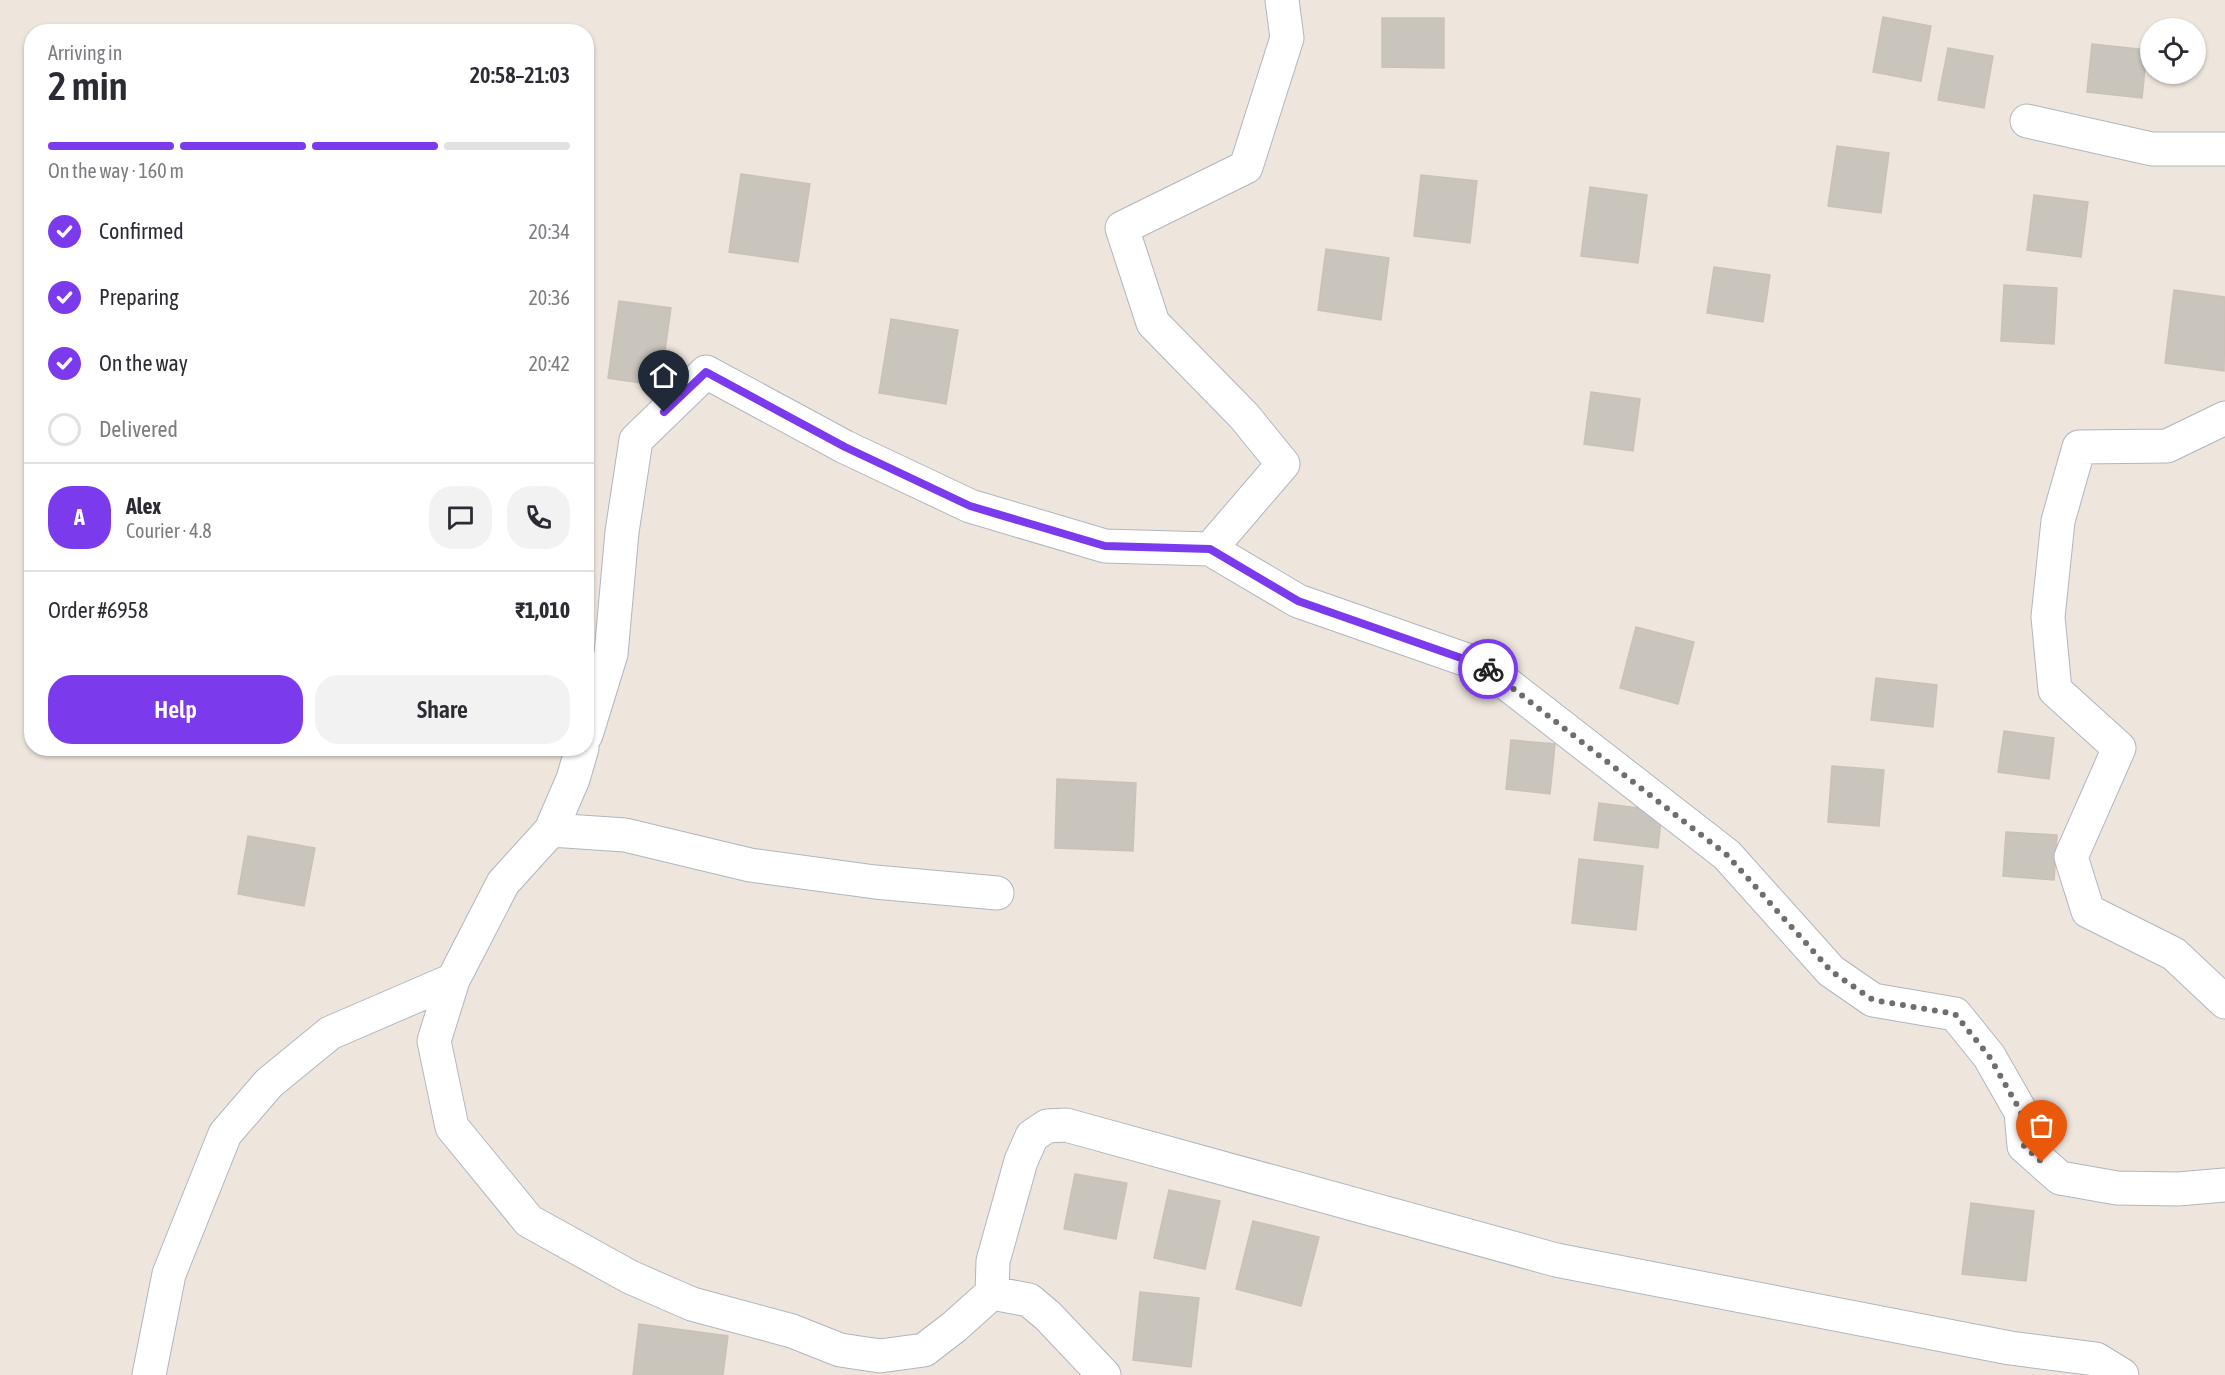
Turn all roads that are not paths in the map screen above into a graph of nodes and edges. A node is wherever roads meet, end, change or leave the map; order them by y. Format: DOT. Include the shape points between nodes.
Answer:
graph roads {
  1 [pos="1282,0"];
  2 [pos="2027,121"];
  3 [pos="2225,148"];
  4 [pos="2225,418"];
  5 [pos="1210,549"];
  6 [pos="594,709"];
  7 [pos="580,756"];
  8 [pos="551,830"];
  9 [pos="997,893"];
  10 [pos="453,980"];
  11 [pos="2225,1002"];
  12 [pos="2225,1185"];
  13 [pos="992,1293"];
  14 [pos="149,1375"];
  15 [pos="1104,1375"];
  16 [pos="2122,1375"];
  1 -- 5 [label="street" via="1287,38 1246,167 1122,228 1153,323 1244,416 1283,464"];
  2 -- 3 [label="street" via="2152,149"];
  4 -- 11 [label="street" via="2167,446 2079,447 2058,521 2049,617 2055,690 2119,748 2071,857 2088,911 2174,954"];
  5 -- 6 [label="street" via="1105,546 970,506 845,447 706,372 636,440 622,532 611,654"];
  5 -- 12 [label="street" via="1298,601 1484,666 1727,855 1831,971 1873,1000 1955,1014 1989,1056 2021,1112 2024,1146 2060,1178 2117,1188"];
  7 -- 8 [label="street"];
  8 -- 9 [label="street" via="625,835 750,865"];
  8 -- 10 [label="street" via="503,883"];
  10 -- 13 [label="street" via="434,1041 452,1127 529,1221 630,1277 692,1304 792,1330 840,1350 880,1356 924,1350"];
  10 -- 14 [label="street" via="330,1033 269,1083 225,1134 169,1274"];
  13 -- 15 [label="street" via="1029,1300"];
  13 -- 16 [label="street" via="993,1261 1021,1161 1032,1136 1047,1126 1066,1125 1556,1260 2010,1348 2096,1359"];
}
